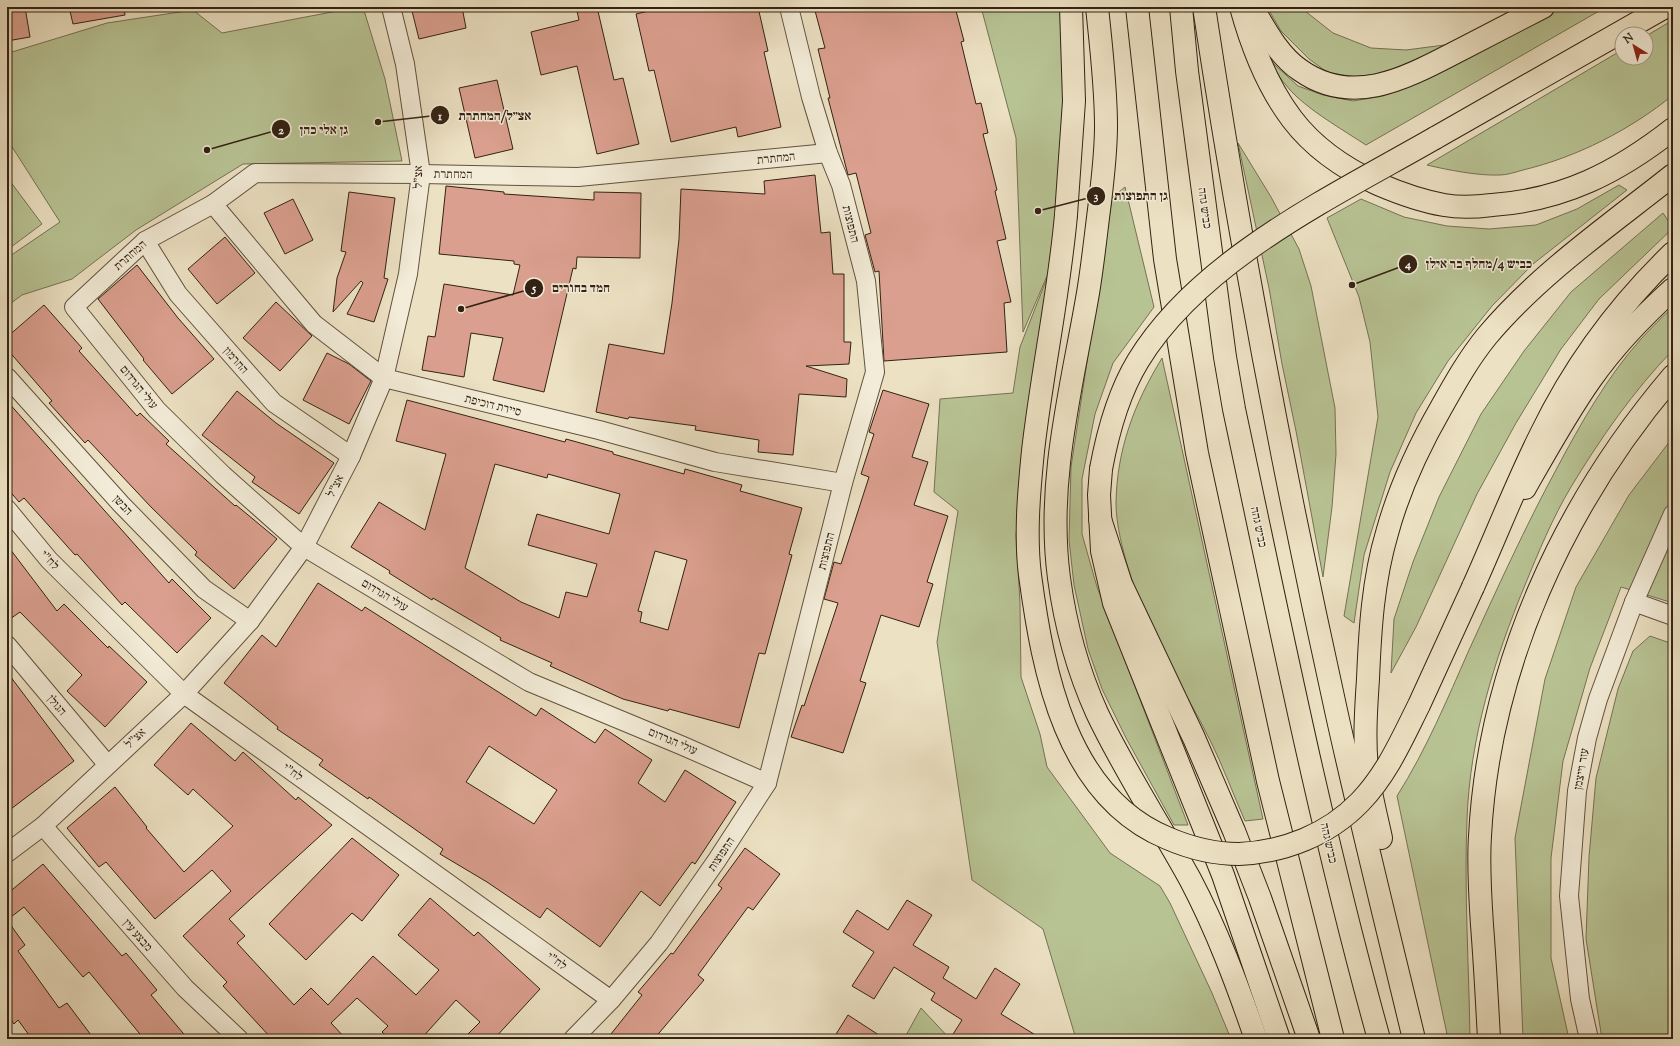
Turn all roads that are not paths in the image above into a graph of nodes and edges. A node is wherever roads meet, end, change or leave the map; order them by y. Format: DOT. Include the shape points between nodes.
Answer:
graph roads {
  1 [pos="392,7"];
  2 [pos="790,7"];
  3 [pos="1071,7"];
  4 [pos="1097,7"];
  5 [pos="1138,7"];
  6 [pos="1181,7"];
  7 [pos="1204,7"];
  8 [pos="1241,7"];
  9 [pos="1252,7"];
  10 [pos="1543,7"];
  11 [pos="1666,7"];
  12 [pos="1673,128"];
  13 [pos="828,153"];
  14 [pos="421,174"];
  15 [pos="1673,176"];
  16 [pos="213,204"];
  17 [pos="144,241"];
  18 [pos="1673,253"];
  19 [pos="1673,289"];
  20 [pos="74,307"];
  21 [pos="7,376"];
  22 [pos="1673,376"];
  23 [pos="384,378"];
  24 [pos="351,456"];
  25 [pos="842,483"];
  26 [pos="7,509"];
  27 [pos="1673,514"];
  28 [pos="1100,519"];
  29 [pos="1497,535"];
  30 [pos="304,547"];
  31 [pos="1634,602"];
  32 [pos="1673,616"];
  33 [pos="250,621"];
  34 [pos="7,645"];
  35 [pos="184,694"];
  36 [pos="108,764"];
  37 [pos="767,783"];
  38 [pos="43,826"];
  39 [pos="7,853"];
  40 [pos="611,1000"];
  41 [pos="239,1039"];
  42 [pos="573,1039"];
  43 [pos="1256,1039"];
  44 [pos="1279,1039"];
  45 [pos="1310,1039"];
  46 [pos="1333,1039"];
  47 [pos="1379,1039"];
  48 [pos="1414,1039"];
  49 [pos="1421,1039"];
  50 [pos="1489,1039"];
  51 [pos="1589,1039"];
  1 -- 14 [label="street, אצ\"ל" via="406,64"];
  2 -- 13 [label="street, התפוצות" via="811,97"];
  3 -- 29 [label="main road, bridge" via="1074,101 1066,215 1031,475 1030,571 1042,646 1062,719 1090,774 1114,804 1160,835 1204,851 1255,853 1274,850 1294,845 1323,830 1359,803 1384,773 1414,716"];
  4 -- 43 [label="main road" via="1105,103 1105,158 1088,292 1060,448 1055,526 1059,576 1074,647 1097,712 1191,882 1220,942"];
  5 -- 46 [label="main road" via="1165,259 1197,454 1268,781"];
  6 -- 47 [label="main road, כביש גהה" via="1187,71 1234,409 1340,890"];
  7 -- 48 [label="main road" via="1235,204 1282,452 1337,716"];
  8 -- 12 [label="main road" via="1266,78 1306,136 1346,168 1394,191 1423,201 1446,206 1475,207 1550,196 1576,188 1605,174 1630,160"];
  9 -- 10 [label="main road" via="1273,41 1298,69 1322,82 1340,87 1356,87 1373,86 1409,76"];
  11 -- 28 [label="main road, bridge" via="1284,226 1217,273 1181,306 1156,334 1123,389 1106,441 1101,469"];
  13 -- 14 [label="street, המחתרת" via="578,177"];
  13 -- 25 [label="street, התפוצות" via="841,186 866,281 875,372"];
  14 -- 16 [label="street, המחתרת" via="255,173"];
  14 -- 23 [label="street, אצ\"ל" via="408,274"];
  15 -- 49 [label="main road" via="1550,274 1486,337 1449,393 1421,444 1409,469 1387,532 1379,568 1370,643 1366,718 1367,770"];
  16 -- 17 [label="street, המחתרת"];
  16 -- 23 [label="street, סיירת דוכיפת" via="314,324"];
  17 -- 20 [label="street, המחתרת"];
  17 -- 24 [label="street, החרמון" via="178,294 274,403"];
  18 -- 29 [label="main road" via="1622,307 1567,385 1541,433"];
  19 -- 29 [label="main road" via="1638,321 1592,378 1570,410"];
  20 -- 30 [label="street, עולי הגרדום" via="157,410 223,475"];
  21 -- 33 [label="street, הבשן" via="121,504 204,589"];
  22 -- 50 [label="main road" via="1645,409 1576,513 1539,590 1503,690 1491,744 1480,836"];
  23 -- 24 [label="street, אצ\"ל"];
  23 -- 25 [label="street, סיירת דוכיפת" via="599,430 715,462"];
  24 -- 30 [label="street, אצ\"ל"];
  25 -- 37 [label="street, התפוצות"];
  26 -- 35 [label="street, לח\"י" via="49,560"];
  27 -- 31 [label="street, עזר וייצמן"];
  28 -- 44 [label="main road" via="1102,551 1114,603 1223,875"];
  28 -- 45 [label="main road" via="1120,584 1194,738 1234,831"];
  30 -- 33 [label="street, אצ\"ל"];
  30 -- 37 [label="street, עולי הגרדום" via="529,682"];
  31 -- 32 [label="street"];
  31 -- 51 [label="street, עזר וייצמן" via="1586,738 1577,790 1569,896 1580,999"];
  33 -- 35 [label="street, אצ\"ל"];
  34 -- 36 [label="street, הגולן"];
  35 -- 36 [label="street, אצ\"ל"];
  35 -- 40 [label="street, לח\"י"];
  36 -- 38 [label="street, אצ\"ל"];
  37 -- 40 [label="street, התפוצות" via="668,930"];
  38 -- 39 [label="street, אצ\"ל"];
  38 -- 41 [label="street, מבצע עין" via="185,988"];
  40 -- 42 [label="street, התפוצות"];
}
